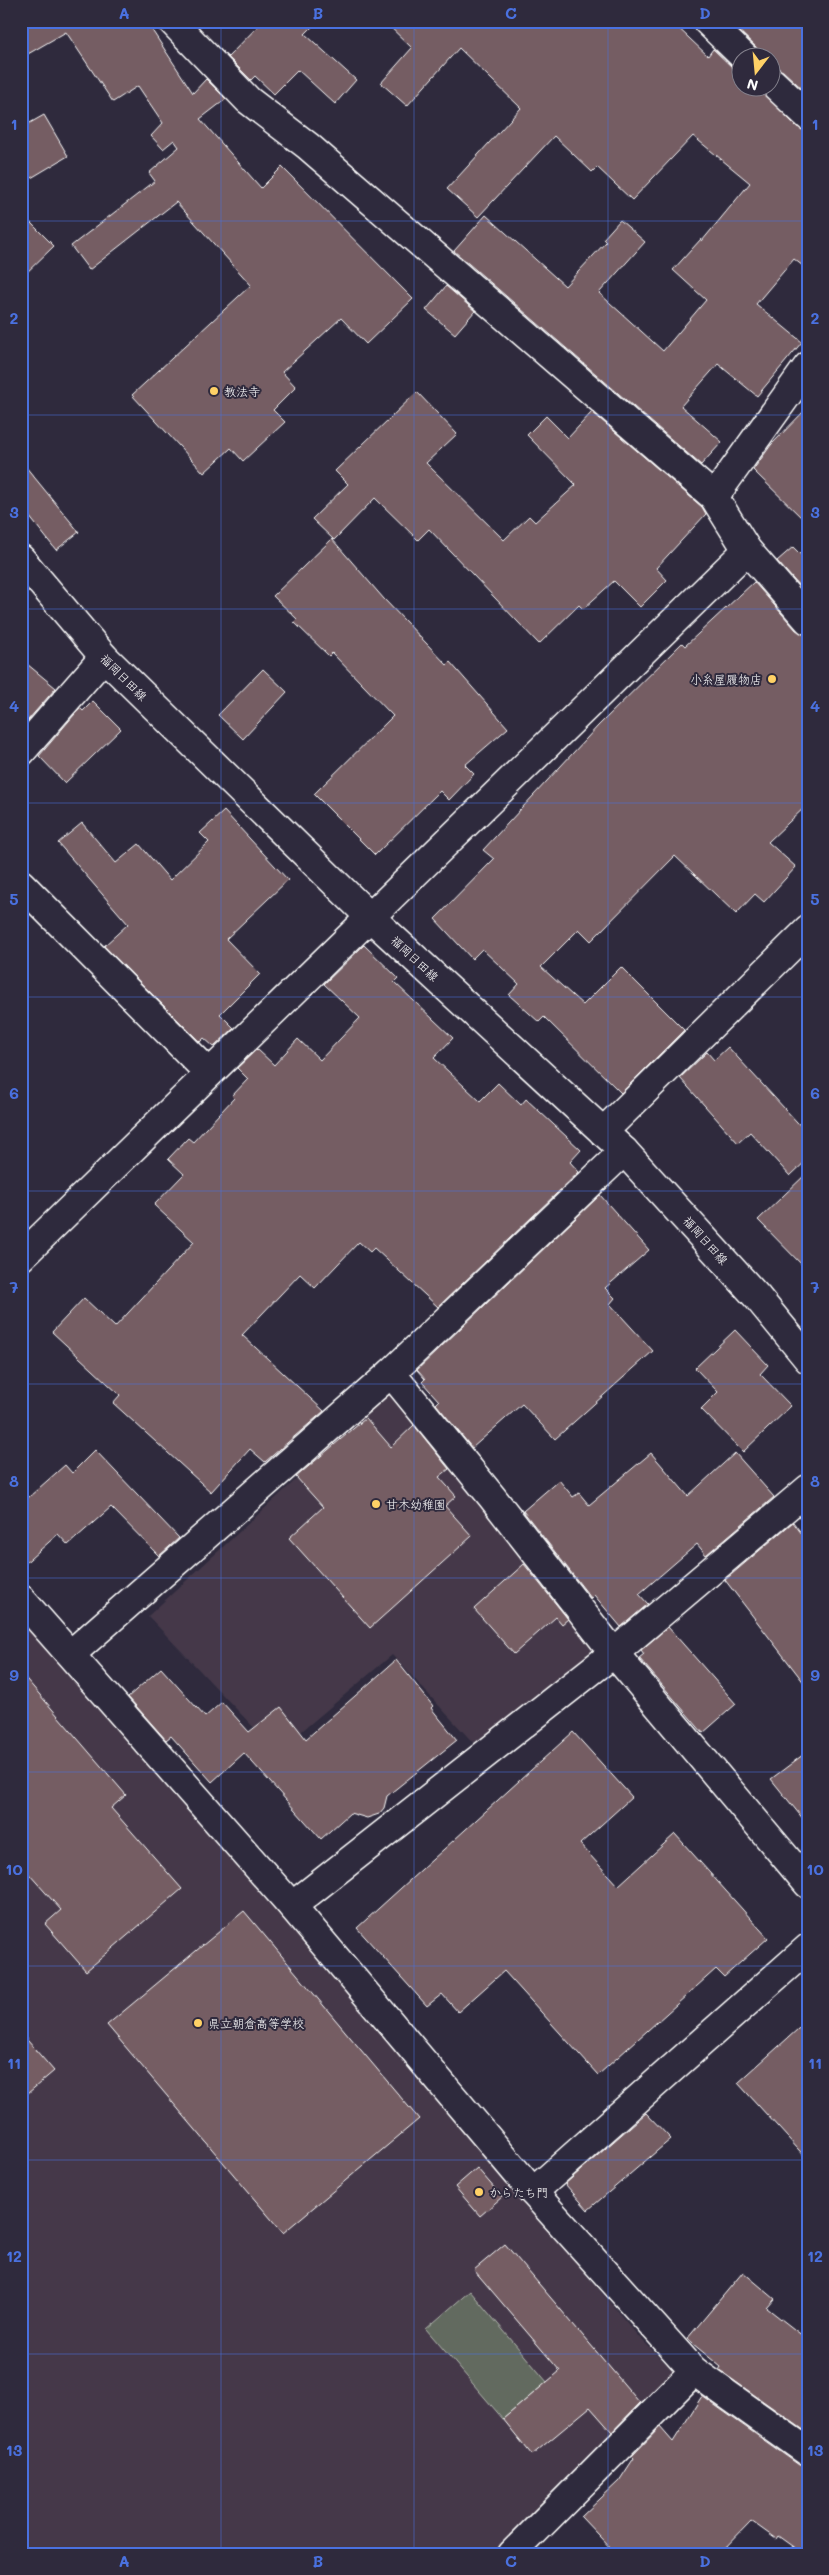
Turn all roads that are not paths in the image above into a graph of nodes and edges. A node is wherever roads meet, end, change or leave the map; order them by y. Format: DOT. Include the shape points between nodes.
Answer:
graph roads {
  1 [pos="172,21"];
  2 [pos="707,21"];
  3 [pos="735,48"];
  4 [pos="782,91"];
  5 [pos="808,116"];
  6 [pos="808,366"];
  7 [pos="714,497"];
  8 [pos="747,550"];
  9 [pos="21,560"];
  10 [pos="808,620"];
  11 [pos="104,657"];
  12 [pos="21,752"];
  13 [pos="21,884"];
  14 [pos="369,916"];
  15 [pos="808,930"];
  16 [pos="209,1073"];
  17 [pos="603,1132"];
  18 [pos="624,1151"];
  19 [pos="21,1257"];
  20 [pos="808,1359"];
  21 [pos="390,1373"];
  22 [pos="808,1489"];
  23 [pos="21,1600"];
  24 [pos="614,1653"];
  25 [pos="71,1654"];
  26 [pos="808,1884"];
  27 [pos="292,1906"];
  28 [pos="808,1948"];
  29 [pos="534,2192"];
  30 [pos="694,2370"];
  31 [pos="808,2452"];
  32 [pos="512,2554"];
  1 -- 7 [label="street" via="248,100 308,146"];
  2 -- 3 [label="street"];
  4 -- 5 [label="street"];
  6 -- 7 [label="street"];
  7 -- 8 [label="street"];
  8 -- 10 [label="street"];
  8 -- 14 [label="street"];
  9 -- 11 [label="street, 福岡日田線"];
  11 -- 12 [label="street"];
  11 -- 14 [label="street, 福岡日田線"];
  13 -- 16 [label="street"];
  14 -- 16 [label="street"];
  14 -- 17 [label="street, 福岡日田線"];
  15 -- 17 [label="street"];
  16 -- 19 [label="street"];
  17 -- 18 [label="street, 福岡日田線"];
  18 -- 20 [label="street, 福岡日田線" via="758,1298"];
  18 -- 21 [label="street"];
  21 -- 24 [label="street"];
  21 -- 25 [label="street"];
  22 -- 24 [label="street"];
  23 -- 25 [label="street"];
  24 -- 26 [label="street"];
  24 -- 27 [label="street"];
  25 -- 27 [label="street"];
  27 -- 29 [label="street"];
  28 -- 29 [label="street"];
  29 -- 30 [label="street"];
  30 -- 31 [label="street"];
  30 -- 32 [label="street"];
}
